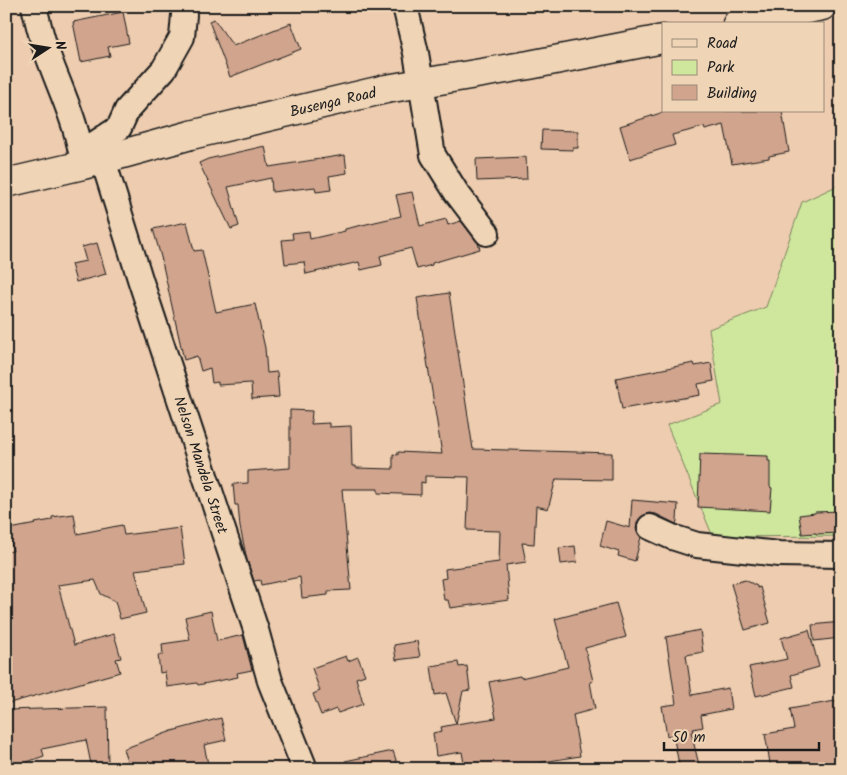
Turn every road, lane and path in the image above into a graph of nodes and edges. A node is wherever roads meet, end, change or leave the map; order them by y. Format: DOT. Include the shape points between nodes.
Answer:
graph roads {
  1 [pos="34,6"];
  2 [pos="405,6"];
  3 [pos="821,6"];
  4 [pos="184,15"];
  5 [pos="746,22"];
  6 [pos="662,39"];
  7 [pos="421,83"];
  8 [pos="89,159"];
  9 [pos="6,183"];
  10 [pos="487,233"];
  11 [pos="650,527"];
  12 [pos="841,555"];
  13 [pos="305,769"];
  1 -- 8 [label="street, Nelson Mandela Street" via="44,44"];
  2 -- 7 [label="street"];
  3 -- 5 [label="street"];
  4 -- 8 [label="street" via="182,37 164,69 128,110 119,128"];
  6 -- 7 [label="street, Busenga Road"];
  7 -- 8 [label="street, Busenga Road"];
  7 -- 10 [label="street" via="433,155"];
  8 -- 9 [label="street, Busenga Road"];
  8 -- 13 [label="street, Nelson Mandela Street" via="141,282 270,681"];
  11 -- 12 [label="street" via="697,545 778,554"];
}
